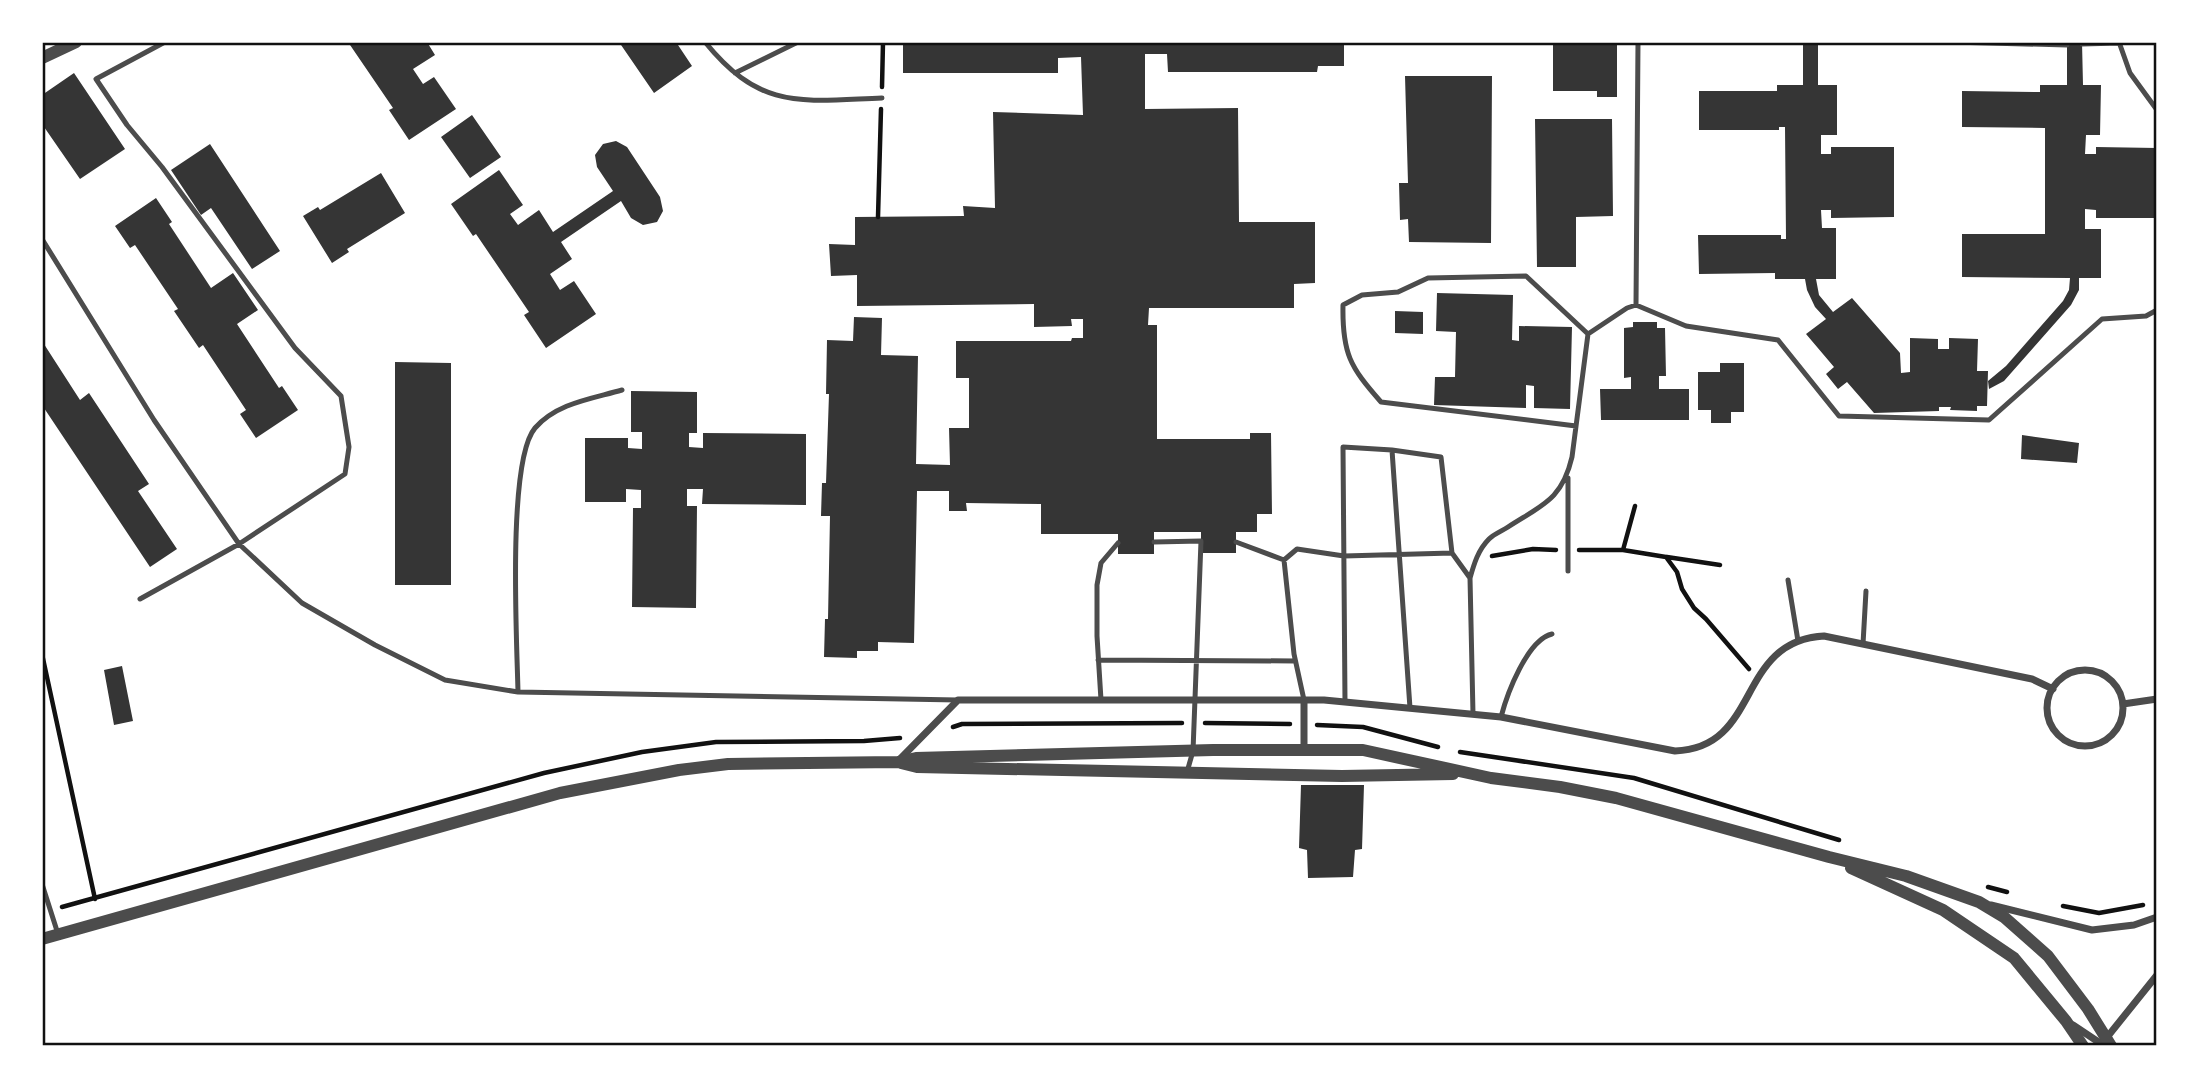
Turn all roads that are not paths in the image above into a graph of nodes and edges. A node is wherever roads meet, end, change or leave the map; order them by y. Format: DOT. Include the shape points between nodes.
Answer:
graph roads {
  1 [pos="76,42"];
  2 [pos="165,42"];
  3 [pos="705,42"];
  4 [pos="798,42"];
  5 [pos="1638,42"];
  6 [pos="1952,42"];
  7 [pos="2119,43"];
  8 [pos="2067,44"];
  9 [pos="2082,44"];
  10 [pos="42,58"];
  11 [pos="735,73"];
  12 [pos="881,98"];
  13 [pos="2157,110"];
  14 [pos="42,239"];
  15 [pos="1636,305"];
  16 [pos="2157,310"];
  17 [pos="1588,334"];
  18 [pos="622,390"];
  19 [pos="1576,426"];
  20 [pos="1392,450"];
  21 [pos="1568,475"];
  22 [pos="1154,542"];
  23 [pos="1236,542"];
  24 [pos="1118,543"];
  25 [pos="239,544"];
  26 [pos="1452,553"];
  27 [pos="1400,554"];
  28 [pos="1344,556"];
  29 [pos="1284,560"];
  30 [pos="1567,571"];
  31 [pos="1469,579"];
  32 [pos="1788,580"];
  33 [pos="1866,592"];
  34 [pos="140,599"];
  35 [pos="1552,634"];
  36 [pos="1798,641"];
  37 [pos="1863,644"];
  38 [pos="1098,660"];
  39 [pos="1197,660"];
  40 [pos="1296,661"];
  41 [pos="2053,689"];
  42 [pos="518,692"];
  43 [pos="1194,699"];
  44 [pos="2157,699"];
  45 [pos="1101,700"];
  46 [pos="1304,700"];
  47 [pos="958,701"];
  48 [pos="1345,702"];
  49 [pos="2123,704"];
  50 [pos="1410,708"];
  51 [pos="1473,714"];
  52 [pos="1501,717"];
  53 [pos="1304,750"];
  54 [pos="1194,751"];
  55 [pos="898,762"];
  56 [pos="1187,772"];
  57 [pos="1467,773"];
  58 [pos="1829,857"];
  59 [pos="42,884"];
  60 [pos="1979,902"];
  61 [pos="2157,917"];
  62 [pos="58,934"];
  63 [pos="42,939"];
  64 [pos="2157,975"];
  65 [pos="2066,1021"];
  66 [pos="2105,1044"];
  67 [pos="2083,1046"];
  1 -- 10 [label="street"];
  2 -- 25 [label="lane" via="96,79 295,348 341,396 349,447 345,474"];
  3 -- 11 [label="lane"];
  4 -- 11 [label="lane"];
  5 -- 15 [label="lane"];
  6 -- 8 [label="lane"];
  7 -- 9 [label="lane"];
  7 -- 13 [label="lane" via="2130,73"];
  11 -- 12 [label="lane" via="762,92 797,101"];
  14 -- 25 [label="lane" via="154,420"];
  15 -- 16 [label="lane" via="1686,326 1778,340 1839,416 1989,420 2102,319 2146,316"];
  15 -- 17 [label="lane"];
  17 -- 19 [label="lane"];
  17 -- 19 [label="lane" via="1526,276 1428,278 1398,292 1362,295 1343,305 1347,355 1357,376 1381,402"];
  18 -- 42 [label="lane" via="559,408 534,429 526,446 515,535"];
  19 -- 21 [label="lane"];
  20 -- 26 [label="lane" via="1441,457"];
  20 -- 27 [label="lane"];
  20 -- 28 [label="lane" via="1343,447"];
  21 -- 30 [label="lane"];
  21 -- 31 [label="lane" via="1550,501 1489,539 1475,558"];
  22 -- 39 [label="lane" via="1201,541"];
  23 -- 29 [label="lane"];
  24 -- 38 [label="lane" via="1101,563 1097,585"];
  25 -- 34 [label="lane"];
  25 -- 42 [label="lane" via="302,603 375,645 444,680"];
  26 -- 27 [label="lane"];
  26 -- 31 [label="lane"];
  27 -- 28 [label="lane"];
  27 -- 50 [label="lane"];
  28 -- 29 [label="lane" via="1297,549"];
  28 -- 48 [label="lane"];
  29 -- 40 [label="lane"];
  31 -- 51 [label="lane"];
  32 -- 36 [label="lane"];
  33 -- 37 [label="lane"];
  35 -- 52 [label="lane" via="1531,650 1510,688"];
  36 -- 37 [label="street" via="1824,636"];
  36 -- 52 [label="street" via="1779,651 1762,669 1725,732 1690,751"];
  37 -- 41 [label="street" via="2032,679"];
  38 -- 39 [label="lane"];
  38 -- 45 [label="lane"];
  39 -- 40 [label="lane"];
  39 -- 43 [label="lane"];
  40 -- 46 [label="lane"];
  41 -- 49 [label="street" via="2069,674 2091,671 2113,682"];
  41 -- 49 [label="street" via="2048,699 2050,723 2057,734 2077,746 2111,737 2123,716"];
  42 -- 47 [label="lane"];
  43 -- 45 [label="street"];
  43 -- 46 [label="street"];
  43 -- 54 [label="lane"];
  44 -- 49 [label="street"];
  45 -- 47 [label="street"];
  46 -- 48 [label="street"];
  46 -- 53 [label="street"];
  47 -- 55 [label="street"];
  48 -- 50 [label="street"];
  50 -- 51 [label="street"];
  51 -- 52 [label="street"];
  53 -- 54 [label="street"];
  53 -- 57 [label="street" via="1374,752"];
  54 -- 55 [label="street"];
  54 -- 56 [label="lane"];
  55 -- 56 [label="street" via="917,767"];
  55 -- 62 [label="street" via="728,764 560,793"];
  56 -- 57 [label="street"];
  57 -- 58 [label="street" via="1616,798"];
  58 -- 60 [label="street" via="1906,876"];
  58 -- 65 [label="street" via="1943,910 2014,958"];
  59 -- 62 [label="lane"];
  60 -- 61 [label="street" via="2092,930"];
  60 -- 66 [label="street" via="2004,917 2048,956"];
  62 -- 63 [label="street"];
  64 -- 66 [label="street"];
  65 -- 66 [label="street"];
  65 -- 67 [label="street"];
}
